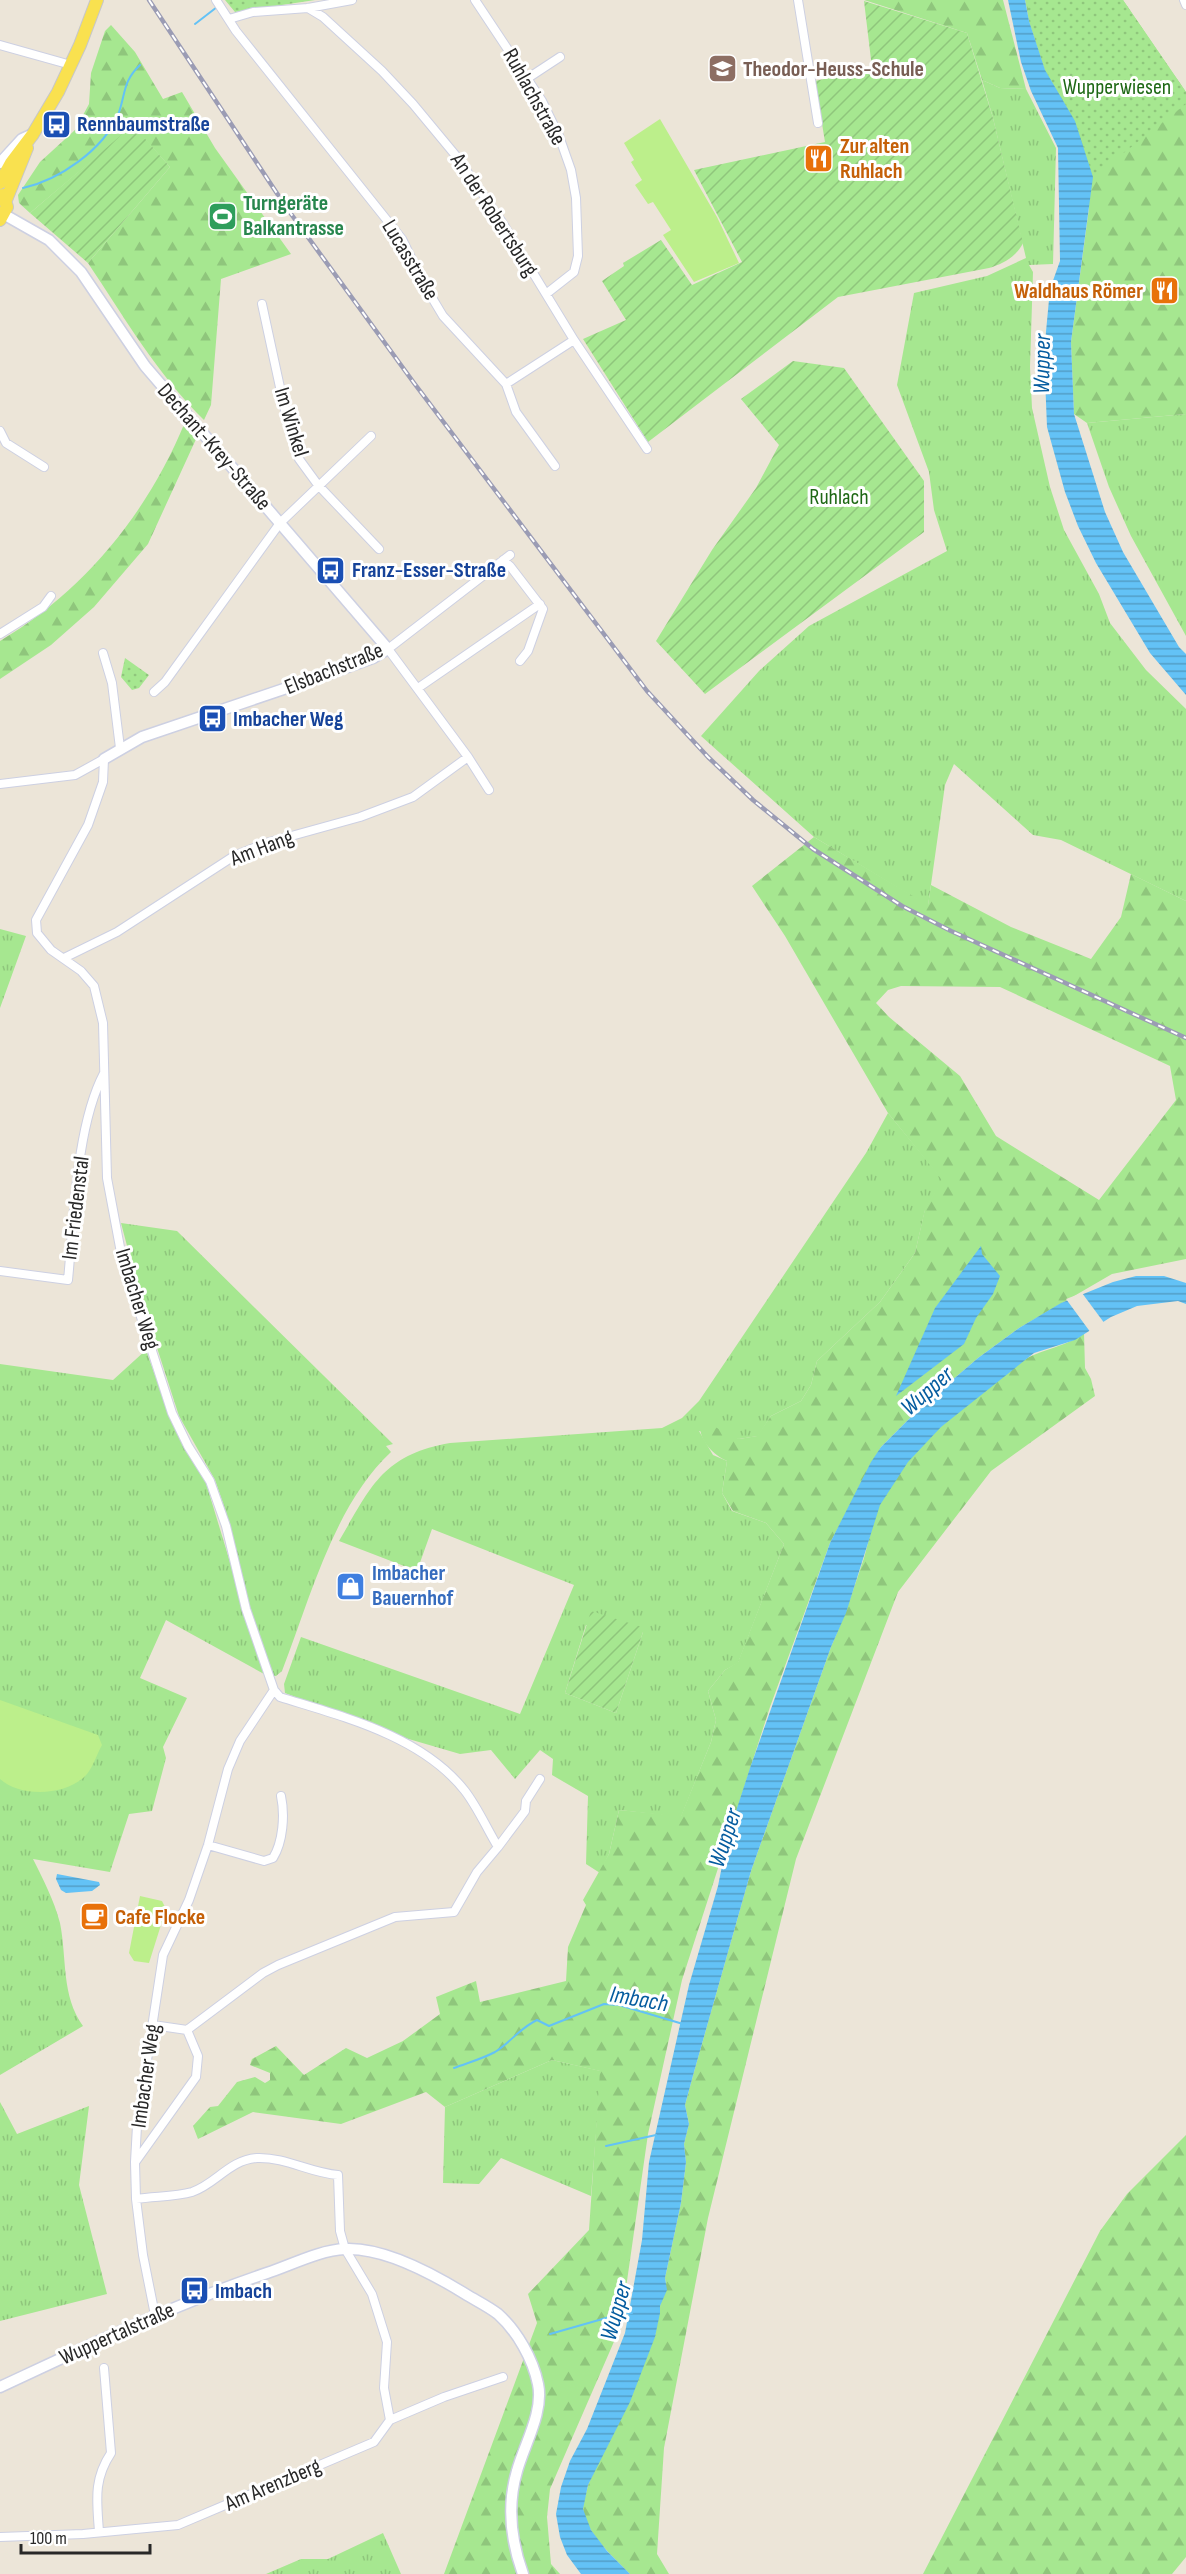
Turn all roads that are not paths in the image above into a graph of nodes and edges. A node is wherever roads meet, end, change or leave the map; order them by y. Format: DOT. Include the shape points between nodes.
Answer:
graph roads {
  1 [pos="97,0"];
  2 [pos="216,0"];
  3 [pos="352,0"];
  4 [pos="475,0"];
  5 [pos="798,0"];
  6 [pos="1184,0"];
  7 [pos="1186,5"];
  8 [pos="308,8"];
  9 [pos="228,16"];
  10 [pos="0,45"];
  11 [pos="560,57"];
  12 [pos="71,65"];
  13 [pos="528,78"];
  14 [pos="818,123"];
  15 [pos="33,134"];
  16 [pos="0,163"];
  17 [pos="0,183"];
  18 [pos="3,196"];
  19 [pos="3,217"];
  20 [pos="546,294"];
  21 [pos="262,304"];
  22 [pos="574,340"];
  23 [pos="506,384"];
  24 [pos="0,431"];
  25 [pos="371,436"];
  26 [pos="647,450"];
  27 [pos="555,466"];
  28 [pos="44,467"];
  29 [pos="319,486"];
  30 [pos="280,523"];
  31 [pos="379,549"];
  32 [pos="510,555"];
  33 [pos="503,561"];
  34 [pos="51,596"];
  35 [pos="540,604"];
  36 [pos="0,634"];
  37 [pos="388,649"];
  38 [pos="103,653"];
  39 [pos="520,661"];
  40 [pos="418,688"];
  41 [pos="154,692"];
  42 [pos="120,748"];
  43 [pos="468,757"];
  44 [pos="104,759"];
  45 [pos="0,784"];
  46 [pos="489,790"];
  47 [pos="64,958"];
  48 [pos="105,1072"];
  49 [pos="0,1271"];
  50 [pos="274,1690"];
  51 [pos="540,1779"];
  52 [pos="281,1796"];
  53 [pos="208,1845"];
  54 [pos="498,1846"];
  55 [pos="153,2025"];
  56 [pos="187,2030"];
  57 [pos="135,2162"];
  58 [pos="136,2199"];
  59 [pos="345,2249"];
  60 [pos="155,2315"];
  61 [pos="104,2368"];
  62 [pos="503,2377"];
  63 [pos="0,2387"];
  64 [pos="390,2420"];
  65 [pos="99,2532"];
  66 [pos="0,2537"];
  67 [pos="523,2574"];
  1 -- 12 [label="main road"];
  2 -- 9 [label="street, Lucasstraße"];
  3 -- 8 [label="street"];
  4 -- 13 [label="street, Ruhlachstraße"];
  5 -- 14 [label="street"];
  6 -- 7 [label="street"];
  8 -- 9 [label="street"];
  8 -- 20 [label="street, An der Robertsburg" via="382,71 436,130 502,222"];
  9 -- 23 [label="street, Lucasstraße" via="402,239 443,316"];
  10 -- 12 [label="street"];
  11 -- 13 [label="street"];
  12 -- 15 [label="main road"];
  13 -- 20 [label="street, Ruhlachstraße" via="559,136 576,198 578,256 574,272"];
  15 -- 16 [label="street" via="22,139"];
  15 -- 17 [label="main road"];
  15 -- 18 [label="main road"];
  18 -- 19 [label="main road"];
  19 -- 30 [label="street, Dechant-Krey-Straße" via="48,240 81,272 145,366"];
  20 -- 22 [label="street, An der Robertsburg"];
  21 -- 29 [label="street, Im Winkel" via="289,429 299,459"];
  22 -- 23 [label="street"];
  22 -- 26 [label="street, An der Robertsburg"];
  23 -- 27 [label="street, Lucasstraße" via="516,412"];
  24 -- 28 [label="street" via="6,443"];
  25 -- 29 [label="street"];
  29 -- 30 [label="street"];
  29 -- 31 [label="street, Im Winkel"];
  30 -- 37 [label="street, Dechant-Krey-Straße"];
  30 -- 41 [label="street"];
  32 -- 33 [label="street, Elsbachstraße"];
  33 -- 35 [label="street"];
  33 -- 37 [label="street, Elsbachstraße"];
  34 -- 36 [label="street" via="43,608"];
  35 -- 39 [label="street" via="543,609 528,651"];
  35 -- 40 [label="street"];
  37 -- 40 [label="street, Dechant-Krey-Straße"];
  37 -- 42 [label="street, Elsbachstraße" via="373,658"];
  38 -- 42 [label="street" via="112,683"];
  40 -- 43 [label="street, Dechant-Krey-Straße"];
  42 -- 44 [label="street, Elsbachstraße"];
  43 -- 46 [label="street, Dechant-Krey-Straße"];
  43 -- 47 [label="street, Am Hang" via="413,797 234,856 117,933"];
  44 -- 45 [label="street, Elsbachstraße" via="75,775"];
  44 -- 47 [label="street, Imbacher Weg" via="103,782 88,825 36,920 37,933"];
  47 -- 48 [label="street, Imbacher Weg" via="94,986 103,1023"];
  48 -- 49 [label="street, Im Friedenstal" via="95,1091 85,1129 68,1280"];
  48 -- 50 [label="street, Imbacher Weg" via="106,1178 122,1258 172,1413 210,1481 226,1526 246,1609"];
  50 -- 53 [label="street, Imbacher Weg" via="240,1741"];
  50 -- 54 [label="street" via="280,1697 348,1720 420,1752 466,1792"];
  51 -- 54 [label="street" via="525,1811"];
  52 -- 53 [label="street" via="284,1812 273,1858 264,1861"];
  53 -- 55 [label="street, Imbacher Weg" via="164,1955"];
  54 -- 56 [label="street" via="477,1872 454,1912 394,1917 278,1965"];
  55 -- 56 [label="street"];
  55 -- 57 [label="street, Imbacher Weg"];
  56 -- 57 [label="street" via="198,2056 196,2076"];
  57 -- 58 [label="street, Imbacher Weg"];
  58 -- 59 [label="street" via="191,2192 231,2165 256,2158 285,2160 320,2174 338,2175 340,2232"];
  58 -- 60 [label="street, Imbacher Weg"];
  59 -- 60 [label="street, Wuppertalstraße" via="228,2286"];
  59 -- 64 [label="street" via="372,2294 387,2342 384,2388"];
  59 -- 67 [label="street, Wuppertalstraße" via="395,2258 453,2286 498,2315 523,2345 539,2391 513,2486 512,2534"];
  60 -- 63 [label="street, Wuppertalstraße"];
  61 -- 65 [label="street" via="111,2453 96,2485"];
  62 -- 64 [label="street, Am Arenzberg"];
  64 -- 65 [label="street, Am Arenzberg" via="374,2442 178,2525"];
  65 -- 66 [label="street, Am Arenzberg"];
}
